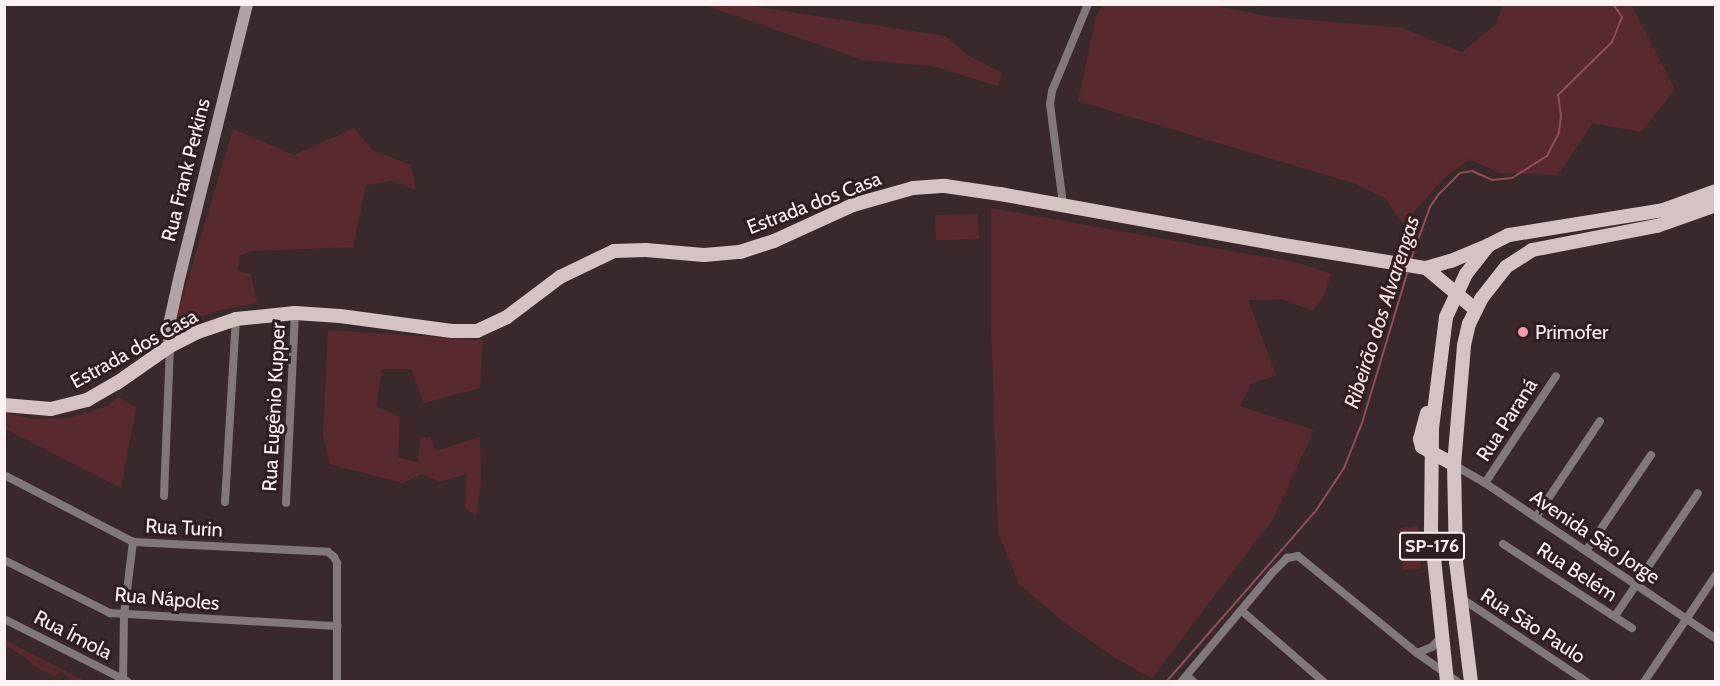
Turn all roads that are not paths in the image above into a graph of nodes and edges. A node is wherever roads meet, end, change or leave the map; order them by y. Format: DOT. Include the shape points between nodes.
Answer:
graph roads {
  1 [pos="247,4"];
  2 [pos="1088,4"];
  3 [pos="1716,191"];
  4 [pos="1064,204"];
  5 [pos="1716,206"];
  6 [pos="1489,245"];
  7 [pos="1421,267"];
  8 [pos="1439,278"];
  9 [pos="1456,292"];
  10 [pos="1449,309"];
  11 [pos="1476,310"];
  12 [pos="295,313"];
  13 [pos="236,320"];
  14 [pos="170,346"];
  15 [pos="1556,376"];
  16 [pos="4,405"];
  17 [pos="1600,421"];
  18 [pos="1432,455"];
  19 [pos="1650,455"];
  20 [pos="1454,465"];
  21 [pos="4,475"];
  22 [pos="1485,483"];
  23 [pos="1698,493"];
  24 [pos="164,496"];
  25 [pos="225,502"];
  26 [pos="286,503"];
  27 [pos="1536,517"];
  28 [pos="133,542"];
  29 [pos="1503,544"];
  30 [pos="1586,551"];
  31 [pos="4,560"];
  32 [pos="1716,575"];
  33 [pos="1637,584"];
  34 [pos="1461,598"];
  35 [pos="1242,610"];
  36 [pos="124,615"];
  37 [pos="1615,616"];
  38 [pos="1686,618"];
  39 [pos="4,619"];
  40 [pos="338,626"];
  41 [pos="1632,628"];
  42 [pos="1441,637"];
  43 [pos="1716,639"];
  44 [pos="1417,653"];
  45 [pos="1451,679"];
  46 [pos="1187,680"];
  47 [pos="125,681"];
  48 [pos="338,681"];
  49 [pos="1324,681"];
  50 [pos="1471,681"];
  51 [pos="1587,681"];
  52 [pos="1644,681"];
  1 -- 14 [label="street, Rua Frank Perkins" via="180,275 168,329"];
  2 -- 4 [label="street" via="1050,104"];
  3 -- 6 [label="main road, SP-176" via="1663,210 1523,231"];
  4 -- 7 [label="main road, Estrada dos Casa"];
  4 -- 12 [label="main road, Estrada dos Casa" via="945,186 914,188 853,205 740,252 695,255 614,251 560,277 507,317 468,332"];
  5 -- 11 [label="main road, SP-176" via="1657,226 1532,250 1499,274"];
  6 -- 7 [label="main road" via="1451,261"];
  6 -- 9 [label="main road, SP-176" via="1474,261"];
  7 -- 8 [label="main road"];
  8 -- 9 [label="main road"];
  8 -- 10 [label="main road"];
  9 -- 10 [label="main road, SP-176"];
  9 -- 11 [label="main road"];
  10 -- 18 [label="main road, SP-176" via="1436,386"];
  11 -- 20 [label="main road, SP-176" via="1464,345"];
  12 -- 13 [label="main road, Estrada dos Casa"];
  12 -- 26 [label="street, Rua Eugênio Kupper"];
  13 -- 14 [label="main road, Estrada dos Casa"];
  13 -- 25 [label="street"];
  14 -- 16 [label="main road, Estrada dos Casa" via="117,383 70,406 37,410"];
  14 -- 24 [label="street"];
  15 -- 22 [label="street, Rua Paraná"];
  17 -- 27 [label="street"];
  18 -- 20 [label="main road"];
  18 -- 42 [label="main road, SP-176" via="1431,529"];
  19 -- 30 [label="street"];
  20 -- 22 [label="street, Avenida São Jorge"];
  20 -- 34 [label="main road, SP-176"];
  21 -- 28 [label="street, Rua Turin"];
  22 -- 27 [label="street, Avenida São Jorge"];
  23 -- 33 [label="street"];
  27 -- 30 [label="street, Avenida São Jorge"];
  28 -- 36 [label="street"];
  28 -- 40 [label="street, Rua Turin" via="328,552 337,563"];
  29 -- 37 [label="street, Rua Belém"];
  30 -- 33 [label="street, Avenida São Jorge"];
  31 -- 36 [label="street, Rua Nápoles" via="110,613"];
  32 -- 38 [label="street"];
  33 -- 37 [label="street"];
  33 -- 38 [label="street, Avenida São Jorge"];
  34 -- 50 [label="main road, SP-176"];
  34 -- 51 [label="street, Rua São Paulo"];
  35 -- 44 [label="street" via="1287,558 1298,556"];
  35 -- 46 [label="street"];
  35 -- 49 [label="street"];
  36 -- 40 [label="street, Rua Nápoles"];
  36 -- 47 [label="street"];
  37 -- 41 [label="street, Rua Belém"];
  38 -- 43 [label="street, Avenida São Jorge"];
  38 -- 52 [label="street"];
  39 -- 47 [label="street, Rua Ímola"];
  40 -- 48 [label="street"];
  42 -- 44 [label="street" via="1432,647"];
  42 -- 45 [label="main road, SP-176"];
  44 -- 45 [label="street"];
}
